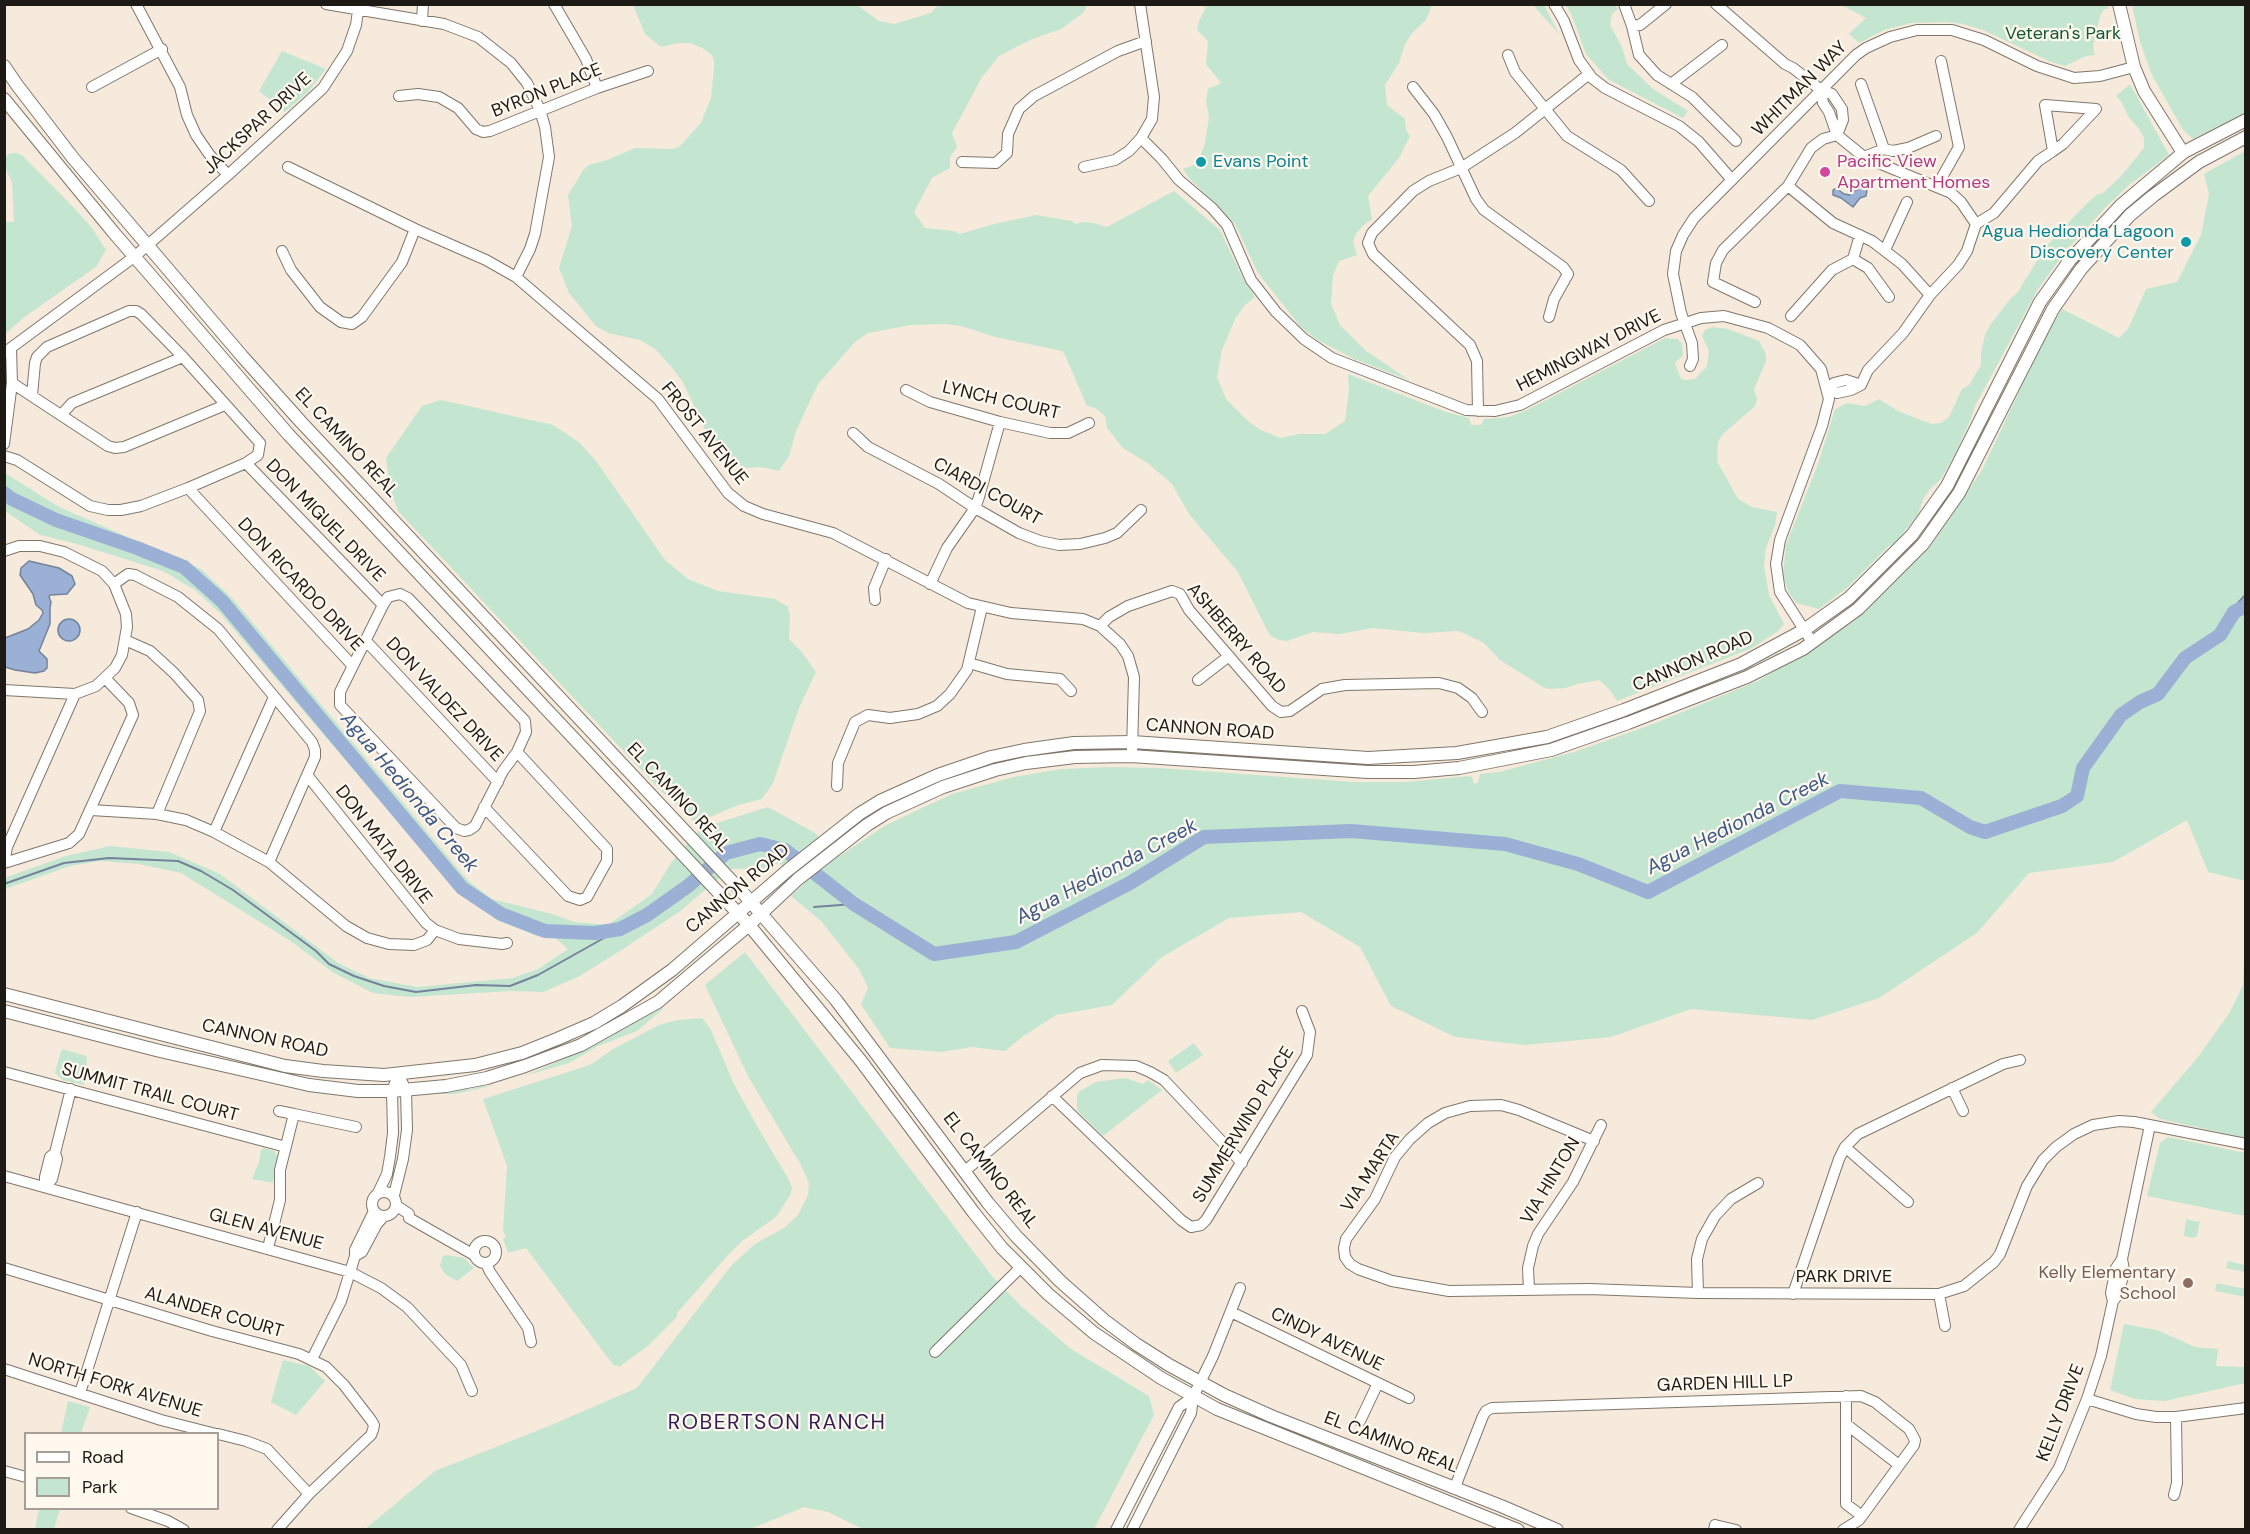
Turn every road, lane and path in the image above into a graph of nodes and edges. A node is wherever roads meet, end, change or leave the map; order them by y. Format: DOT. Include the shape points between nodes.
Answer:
graph roads {
  1 [pos="136,4"];
  2 [pos="326,4"];
  3 [pos="423,4"];
  4 [pos="554,4"];
  5 [pos="1140,4"];
  6 [pos="1554,4"];
  7 [pos="1624,4"];
  8 [pos="1666,4"];
  9 [pos="1716,4"];
  10 [pos="2119,4"];
  11 [pos="359,8"];
  12 [pos="422,21"];
  13 [pos="1632,26"];
  14 [pos="1146,41"];
  15 [pos="1722,45"];
  16 [pos="162,49"];
  17 [pos="1508,55"];
  18 [pos="1941,61"];
  19 [pos="4,66"];
  20 [pos="2134,67"];
  21 [pos="648,71"];
  22 [pos="1589,74"];
  23 [pos="1671,84"];
  24 [pos="1861,84"];
  25 [pos="92,87"];
  26 [pos="1413,87"];
  27 [pos="597,88"];
  28 [pos="1821,90"];
  29 [pos="399,96"];
  30 [pos="4,99"];
  31 [pos="540,110"];
  32 [pos="1545,110"];
  33 [pos="2246,120"];
  34 [pos="1837,135"];
  35 [pos="1935,136"];
  36 [pos="2246,137"];
  37 [pos="1141,138"];
  38 [pos="1736,141"];
  39 [pos="1884,149"];
  40 [pos="2182,150"];
  41 [pos="2052,152"];
  42 [pos="1864,157"];
  43 [pos="962,162"];
  44 [pos="2193,166"];
  45 [pos="288,167"];
  46 [pos="1084,167"];
  47 [pos="1461,168"];
  48 [pos="228,175"];
  49 [pos="1732,180"];
  50 [pos="1788,186"];
  51 [pos="1937,186"];
  52 [pos="1650,201"];
  53 [pos="1907,202"];
  54 [pos="1976,224"];
  55 [pos="415,229"];
  56 [pos="1860,235"];
  57 [pos="148,246"];
  58 [pos="1885,250"];
  59 [pos="282,251"];
  60 [pos="134,257"];
  61 [pos="1853,259"];
  62 [pos="516,277"];
  63 [pos="1930,295"];
  64 [pos="1889,297"];
  65 [pos="1755,302"];
  66 [pos="1791,316"];
  67 [pos="1549,317"];
  68 [pos="1684,323"];
  69 [pos="8,350"];
  70 [pos="183,357"];
  71 [pos="1690,366"];
  72 [pos="12,383"];
  73 [pos="906,390"];
  74 [pos="1827,390"];
  75 [pos="32,395"];
  76 [pos="225,405"];
  77 [pos="1478,411"];
  78 [pos="62,414"];
  79 [pos="1000,422"];
  80 [pos="1089,423"];
  81 [pos="853,433"];
  82 [pos="4,444"];
  83 [pos="4,456"];
  84 [pos="246,463"];
  85 [pos="188,488"];
  86 [pos="975,508"];
  87 [pos="1141,510"];
  88 [pos="4,551"];
  89 [pos="886,559"];
  90 [pos="114,584"];
  91 [pos="930,584"];
  92 [pos="875,600"];
  93 [pos="383,605"];
  94 [pos="982,607"];
  95 [pos="1100,627"];
  96 [pos="1804,630"];
  97 [pos="125,640"];
  98 [pos="366,641"];
  99 [pos="1812,642"];
  100 [pos="1229,656"];
  101 [pos="969,663"];
  102 [pos="353,666"];
  103 [pos="106,679"];
  104 [pos="1198,680"];
  105 [pos="1071,691"];
  106 [pos="6,693"];
  107 [pos="75,694"];
  108 [pos="274,697"];
  109 [pos="1482,712"];
  110 [pos="1132,742"];
  111 [pos="517,752"];
  112 [pos="1131,756"];
  113 [pos="307,775"];
  114 [pos="498,782"];
  115 [pos="837,786"];
  116 [pos="484,807"];
  117 [pos="91,810"];
  118 [pos="157,814"];
  119 [pos="214,832"];
  120 [pos="828,846"];
  121 [pos="268,862"];
  122 [pos="6,863"];
  123 [pos="750,901"];
  124 [pos="737,912"];
  125 [pos="761,914"];
  126 [pos="749,924"];
  127 [pos="435,930"];
  128 [pos="507,943"];
  129 [pos="4,994"];
  130 [pos="4,1011"];
  131 [pos="1302,1011"];
  132 [pos="2020,1060"];
  133 [pos="4,1072"];
  134 [pos="398,1074"];
  135 [pos="1952,1088"];
  136 [pos="71,1089"];
  137 [pos="406,1090"];
  138 [pos="392,1091"];
  139 [pos="1052,1096"];
  140 [pos="279,1111"];
  141 [pos="1964,1111"];
  142 [pos="294,1114"];
  143 [pos="1602,1125"];
  144 [pos="2151,1125"];
  145 [pos="356,1127"];
  146 [pos="1594,1141"];
  147 [pos="2246,1144"];
  148 [pos="286,1147"];
  149 [pos="1845,1147"];
  150 [pos="1242,1163"];
  151 [pos="965,1171"];
  152 [pos="4,1176"];
  153 [pos="1758,1183"];
  154 [pos="45,1186"];
  155 [pos="378,1192"];
  156 [pos="1908,1202"];
  157 [pos="388,1208"];
  158 [pos="137,1212"];
  159 [pos="268,1248"];
  160 [pos="475,1249"];
  161 [pos="486,1263"];
  162 [pos="1021,1267"];
  163 [pos="4,1268"];
  164 [pos="1358,1269"];
  165 [pos="350,1272"];
  166 [pos="1240,1288"];
  167 [pos="1529,1290"];
  168 [pos="1698,1293"];
  169 [pos="1793,1294"];
  170 [pos="1939,1294"];
  171 [pos="109,1300"];
  172 [pos="1231,1312"];
  173 [pos="1945,1326"];
  174 [pos="531,1342"];
  175 [pos="935,1352"];
  176 [pos="312,1359"];
  177 [pos="4,1369"];
  178 [pos="1200,1383"];
  179 [pos="1378,1383"];
  180 [pos="472,1391"];
  181 [pos="80,1393"];
  182 [pos="1846,1396"];
  183 [pos="1193,1397"];
  184 [pos="1408,1398"];
  185 [pos="2087,1399"];
  186 [pos="2246,1408"];
  187 [pos="2176,1417"];
  188 [pos="1360,1421"];
  189 [pos="1846,1424"];
  190 [pos="209,1432"];
  191 [pos="219,1434"];
  192 [pos="1899,1465"];
  193 [pos="4,1471"];
  194 [pos="24,1477"];
  195 [pos="1455,1487"];
  196 [pos="309,1494"];
  197 [pos="2174,1495"];
  198 [pos="134,1510"];
  199 [pos="1862,1516"];
  200 [pos="183,1530"];
  201 [pos="277,1530"];
  202 [pos="1116,1530"];
  203 [pos="1132,1530"];
  204 [pos="1518,1530"];
  205 [pos="1557,1530"];
  206 [pos="1714,1530"];
  207 [pos="1736,1530"];
  208 [pos="1843,1530"];
  209 [pos="2019,1530"];
  1 -- 16 [label="street"];
  2 -- 11 [label="street"];
  3 -- 12 [label="street"];
  4 -- 27 [label="street" via="586,59"];
  5 -- 14 [label="street"];
  6 -- 22 [label="street"];
  7 -- 13 [label="street"];
  8 -- 13 [label="street" via="1640,25"];
  9 -- 28 [label="street"];
  10 -- 20 [label="main road"];
  11 -- 12 [label="street"];
  11 -- 48 [label="street, JACKSPAR DRIVE" via="347,51 323,88"];
  12 -- 31 [label="street" via="444,24 495,48 527,83"];
  13 -- 23 [label="street" via="1639,55"];
  14 -- 37 [label="street" via="1154,97 1152,119"];
  14 -- 43 [label="street" via="1118,51 1034,96 1019,109 1008,134 1007,153 996,164"];
  15 -- 23 [label="street"];
  16 -- 25 [label="street"];
  16 -- 48 [label="street" via="196,135"];
  17 -- 32 [label="street" via="1515,72"];
  18 -- 51 [label="street" via="1959,147"];
  19 -- 57 [label="main road, EL CAMINO REAL" via="73,158"];
  20 -- 28 [label="street, WHITMAN WAY" via="2074,78 2037,66 1970,35 1952,30 1917,30 1866,48"];
  20 -- 40 [label="main road" via="2144,91"];
  21 -- 27 [label="street, BYRON PLACE"];
  22 -- 32 [label="street"];
  22 -- 49 [label="street" via="1605,88 1679,126 1699,142"];
  23 -- 38 [label="street" via="1692,97"];
  24 -- 39 [label="street"];
  26 -- 47 [label="street" via="1434,114"];
  27 -- 31 [label="street, BYRON PLACE"];
  28 -- 34 [label="street" via="1832,94 1842,109 1843,120"];
  28 -- 49 [label="street, WHITMAN WAY"];
  29 -- 31 [label="street, BYRON PLACE" via="439,97 458,108 483,132"];
  30 -- 60 [label="main road, EL CAMINO REAL"];
  31 -- 62 [label="street" via="549,143 548,171 535,234"];
  32 -- 47 [label="street"];
  32 -- 52 [label="street" via="1567,136 1621,170"];
  33 -- 40 [label="main road, CANNON ROAD"];
  34 -- 42 [label="street"];
  34 -- 50 [label="street" via="1811,148"];
  35 -- 39 [label="street" via="1908,148"];
  36 -- 44 [label="main road, CANNON ROAD"];
  37 -- 46 [label="street" via="1115,160"];
  37 -- 77 [label="street, HEMINGWAY DRIVE" via="1227,225 1251,280 1304,339 1339,361 1442,402"];
  39 -- 42 [label="street"];
  40 -- 44 [label="main road"];
  40 -- 96 [label="main road, CANNON ROAD" via="2121,205 2070,260 2040,302 1947,486 1912,535 1849,598"];
  41 -- 41 [label="street" via="2063,144 2096,109 2044,105"];
  41 -- 54 [label="street" via="2038,160 1994,213"];
  42 -- 51 [label="street"];
  44 -- 99 [label="main road, CANNON ROAD" via="2130,215 2058,301 1959,493 1923,544 1858,609"];
  45 -- 55 [label="street, FROST AVENUE"];
  47 -- 67 [label="street" via="1484,210 1568,274"];
  47 -- 77 [label="street" via="1413,191 1372,233 1368,243 1373,254 1470,345 1478,361"];
  48 -- 57 [label="street, JACKSPAR DRIVE"];
  49 -- 68 [label="street, WHITMAN WAY" via="1694,218 1676,251 1673,274"];
  50 -- 56 [label="street" via="1833,223"];
  50 -- 65 [label="street" via="1723,250 1716,263 1713,282"];
  51 -- 54 [label="street" via="1961,202"];
  53 -- 58 [label="street"];
  54 -- 63 [label="street" via="1958,265"];
  55 -- 59 [label="street" via="402,262 362,317 352,324 341,322 320,307 291,270"];
  55 -- 62 [label="street, FROST AVENUE"];
  56 -- 58 [label="street"];
  56 -- 61 [label="street"];
  57 -- 60 [label="street, JACKSPAR DRIVE"];
  57 -- 123 [label="main road, EL CAMINO REAL" via="301,422"];
  58 -- 63 [label="street"];
  60 -- 69 [label="street, JACKSPAR DRIVE"];
  60 -- 124 [label="main road, EL CAMINO REAL" via="288,434"];
  61 -- 64 [label="street" via="1868,268"];
  61 -- 66 [label="street" via="1832,270"];
  62 -- 89 [label="street, FROST AVENUE" via="658,399 728,493 744,506 833,533"];
  63 -- 74 [label="street" via="1903,333 1868,370 1861,385 1846,380"];
  68 -- 71 [label="street, WHITMAN WAY" via="1692,343"];
  68 -- 74 [label="street, HEMINGWAY DRIVE" via="1724,316 1768,328 1800,345 1821,369"];
  68 -- 77 [label="street, HEMINGWAY DRIVE" via="1520,405"];
  69 -- 72 [label="street"];
  70 -- 75 [label="street, DON MIGUEL DRIVE" via="141,314 129,311 46,347 35,363"];
  70 -- 76 [label="street, DON MIGUEL DRIVE"];
  70 -- 78 [label="street" via="72,403"];
  72 -- 75 [label="street"];
  72 -- 82 [label="street"];
  73 -- 79 [label="street, LYNCH COURT" via="930,402"];
  74 -- 96 [label="street, HEMINGWAY DRIVE" via="1822,426 1776,558 1780,592"];
  75 -- 78 [label="street"];
  76 -- 78 [label="street" via="118,448 108,446"];
  76 -- 84 [label="street, DON MIGUEL DRIVE" via="260,443 258,455"];
  79 -- 80 [label="street, LYNCH COURT" via="1050,433 1068,433"];
  79 -- 86 [label="street"];
  81 -- 86 [label="street, CIARDI COURT" via="868,447 939,484"];
  83 -- 85 [label="street" via="17,460 90,506 108,510 141,506"];
  84 -- 85 [label="street"];
  84 -- 93 [label="street, DON MIGUEL DRIVE"];
  85 -- 102 [label="street, DON RICARDO DRIVE"];
  86 -- 87 [label="street, CIARDI COURT" via="1019,533 1059,545 1080,544 1117,533"];
  86 -- 91 [label="street" via="947,548"];
  88 -- 90 [label="street" via="40,546 64,552 102,571"];
  89 -- 91 [label="street, FROST AVENUE"];
  89 -- 92 [label="street" via="874,588"];
  90 -- 97 [label="street" via="126,614"];
  90 -- 108 [label="street" via="128,574 135,575 178,597 218,629"];
  91 -- 94 [label="street, FROST AVENUE"];
  93 -- 98 [label="street"];
  93 -- 111 [label="street, DON MIGUEL DRIVE" via="388,597 400,594 408,598 525,721 526,732"];
  94 -- 95 [label="street, FROST AVENUE" via="1083,620"];
  94 -- 101 [label="street"];
  95 -- 100 [label="street, ASHBERRY ROAD" via="1128,606 1172,591 1180,594"];
  95 -- 110 [label="street, FROST AVENUE" via="1128,656 1134,678"];
  96 -- 99 [label="street, HEMINGWAY DRIVE"];
  96 -- 110 [label="main road, CANNON ROAD" via="1741,664 1624,710 1547,736 1457,753 1368,758"];
  97 -- 103 [label="street" via="122,655"];
  97 -- 118 [label="street" via="150,651 198,700 200,711"];
  98 -- 102 [label="street"];
  98 -- 114 [label="street, DON VALDEZ DRIVE"];
  99 -- 112 [label="main road, CANNON ROAD" via="1747,677 1628,723 1551,750 1503,761 1425,771 1368,772"];
  100 -- 104 [label="street"];
  100 -- 109 [label="street, ASHBERRY ROAD" via="1281,712 1290,711 1322,689 1439,683 1458,688"];
  101 -- 105 [label="street" via="1007,674 1060,679"];
  101 -- 115 [label="street" via="950,694 936,706 918,714 890,718 868,715 855,722 838,763"];
  102 -- 116 [label="street, DON RICARDO DRIVE" via="340,692 340,705 456,828 464,831 476,826"];
  103 -- 107 [label="street"];
  103 -- 117 [label="street" via="129,703 133,715"];
  106 -- 107 [label="street"];
  107 -- 122 [label="street" via="7,847"];
  108 -- 113 [label="street" via="312,742 315,750"];
  108 -- 119 [label="street"];
  110 -- 112 [label="street, FROST AVENUE"];
  110 -- 120 [label="main road, CANNON ROAD" via="1074,743 1024,750 938,775 859,814"];
  111 -- 114 [label="street, DON MIGUEL DRIVE"];
  111 -- 116 [label="street" via="607,849 607,861 587,897 580,900 568,896"];
  112 -- 120 [label="main road, CANNON ROAD" via="1075,757 995,770 886,813"];
  113 -- 121 [label="street"];
  113 -- 127 [label="street, DON MATA DRIVE" via="417,914"];
  114 -- 116 [label="street, DON MIGUEL DRIVE"];
  117 -- 118 [label="street"];
  117 -- 122 [label="street" via="79,834 69,843"];
  118 -- 119 [label="street" via="186,820"];
  119 -- 121 [label="street"];
  120 -- 123 [label="main road, CANNON ROAD" via="788,870"];
  120 -- 125 [label="main road, CANNON ROAD"];
  121 -- 127 [label="street" via="346,926 367,938 414,945 427,940"];
  123 -- 124 [label="main road, CANNON ROAD"];
  123 -- 125 [label="main road, EL CAMINO REAL"];
  124 -- 126 [label="main road, EL CAMINO REAL"];
  124 -- 134 [label="main road, CANNON ROAD" via="672,970 594,1023 522,1053 475,1065"];
  125 -- 126 [label="main road, CANNON ROAD"];
  125 -- 151 [label="main road, EL CAMINO REAL" via="856,1025"];
  126 -- 137 [label="main road, CANNON ROAD" via="658,1002 581,1045 487,1078"];
  126 -- 162 [label="main road, EL CAMINO REAL" via="861,1061 974,1213"];
  127 -- 128 [label="street, DON MATA DRIVE" via="459,939"];
  129 -- 134 [label="main road, CANNON ROAD" via="285,1066"];
  130 -- 138 [label="main road, CANNON ROAD" via="283,1081 358,1091"];
  131 -- 150 [label="street, SUMMERWIND PLACE" via="1310,1032 1307,1055"];
  132 -- 135 [label="street"];
  133 -- 136 [label="street, SUMMIT TRAIL COURT"];
  134 -- 137 [label="street"];
  134 -- 138 [label="street"];
  135 -- 141 [label="street"];
  135 -- 149 [label="street" via="1858,1134"];
  136 -- 148 [label="street, SUMMIT TRAIL COURT"];
  136 -- 154 [label="street" via="52,1179"];
  137 -- 138 [label="main road, CANNON ROAD"];
  137 -- 157 [label="street" via="403,1159"];
  138 -- 155 [label="street" via="390,1157"];
  139 -- 150 [label="street" via="1080,1073 1102,1065 1136,1066 1164,1080"];
  139 -- 150 [label="street, SUMMERWIND PLACE" via="1191,1227 1206,1220"];
  139 -- 151 [label="street"];
  140 -- 142 [label="street"];
  142 -- 145 [label="street"];
  142 -- 148 [label="street"];
  143 -- 146 [label="street, VIA HINTON"];
  144 -- 147 [label="street, PARK DRIVE"];
  144 -- 170 [label="street, PARK DRIVE" via="2119,1121 2093,1125 2056,1147 2027,1186 1994,1262 1964,1287"];
  144 -- 185 [label="street, KELLY DRIVE" via="2122,1259 2116,1268 2101,1356"];
  146 -- 164 [label="street, VIA MARTA" via="1501,1106 1470,1106 1445,1113 1428,1123 1395,1157 1375,1199 1346,1239 1345,1257"];
  146 -- 167 [label="street, VIA HINTON" via="1573,1182 1538,1234 1528,1268"];
  148 -- 159 [label="street" via="280,1170 280,1200"];
  149 -- 156 [label="street"];
  149 -- 169 [label="street"];
  151 -- 178 [label="main road, EL CAMINO REAL" via="1016,1236 1095,1313 1136,1344"];
  152 -- 154 [label="street, GLEN AVENUE"];
  153 -- 168 [label="street" via="1731,1199 1702,1239 1697,1259"];
  154 -- 158 [label="street, GLEN AVENUE"];
  155 -- 157 [label="street" via="386,1191"];
  155 -- 157 [label="street" via="372,1199"];
  157 -- 160 [label="street" via="459,1246"];
  157 -- 165 [label="street" via="355,1250"];
  158 -- 159 [label="street, GLEN AVENUE"];
  158 -- 171 [label="street"];
  159 -- 165 [label="street, GLEN AVENUE"];
  160 -- 161 [label="street" via="477,1260"];
  160 -- 161 [label="street" via="487,1241 495,1247 494,1257"];
  161 -- 174 [label="street" via="528,1328"];
  162 -- 175 [label="street"];
  162 -- 183 [label="main road, EL CAMINO REAL" via="1094,1333"];
  163 -- 171 [label="street, ALANDER COURT"];
  164 -- 167 [label="street, PARK DRIVE" via="1410,1286 1449,1291"];
  165 -- 176 [label="street" via="341,1302"];
  165 -- 180 [label="street, GLEN AVENUE" via="381,1288 406,1308 461,1365"];
  166 -- 172 [label="street"];
  167 -- 168 [label="street, PARK DRIVE"];
  168 -- 169 [label="street, PARK DRIVE"];
  169 -- 170 [label="street, PARK DRIVE"];
  170 -- 173 [label="street"];
  171 -- 176 [label="street, ALANDER COURT"];
  171 -- 181 [label="street"];
  172 -- 178 [label="street"];
  172 -- 179 [label="street, CINDY AVENUE"];
  176 -- 196 [label="street, ALANDER COURT" via="344,1385 374,1425 366,1439"];
  177 -- 181 [label="street, NORTH FORK AVENUE"];
  178 -- 183 [label="street"];
  178 -- 195 [label="main road, EL CAMINO REAL" via="1255,1409"];
  179 -- 184 [label="street, CINDY AVENUE"];
  179 -- 188 [label="street"];
  181 -- 190 [label="street, NORTH FORK AVENUE"];
  182 -- 189 [label="street"];
  182 -- 192 [label="street, GARDEN HILL LP" via="1861,1396 1875,1402 1914,1434 1914,1445"];
  182 -- 195 [label="street, GARDEN HILL LP" via="1492,1408 1483,1416"];
  183 -- 202 [label="street" via="1178,1408"];
  183 -- 203 [label="street" via="1191,1413"];
  183 -- 204 [label="main road, EL CAMINO REAL" via="1265,1430"];
  185 -- 187 [label="street" via="2136,1414"];
  185 -- 209 [label="street, KELLY DRIVE" via="2059,1467"];
  186 -- 187 [label="street"];
  187 -- 197 [label="street"];
  189 -- 192 [label="street"];
  189 -- 199 [label="street" via="1846,1504"];
  191 -- 196 [label="street, NORTH FORK AVENUE" via="267,1449"];
  192 -- 199 [label="street, GARDEN HILL LP"];
  193 -- 194 [label="street"];
  195 -- 205 [label="main road, EL CAMINO REAL"];
  196 -- 201 [label="street"];
  198 -- 200 [label="street"];
  199 -- 208 [label="street, GARDEN HILL LP"];
  206 -- 207 [label="street" via="1716,1525"];
}
